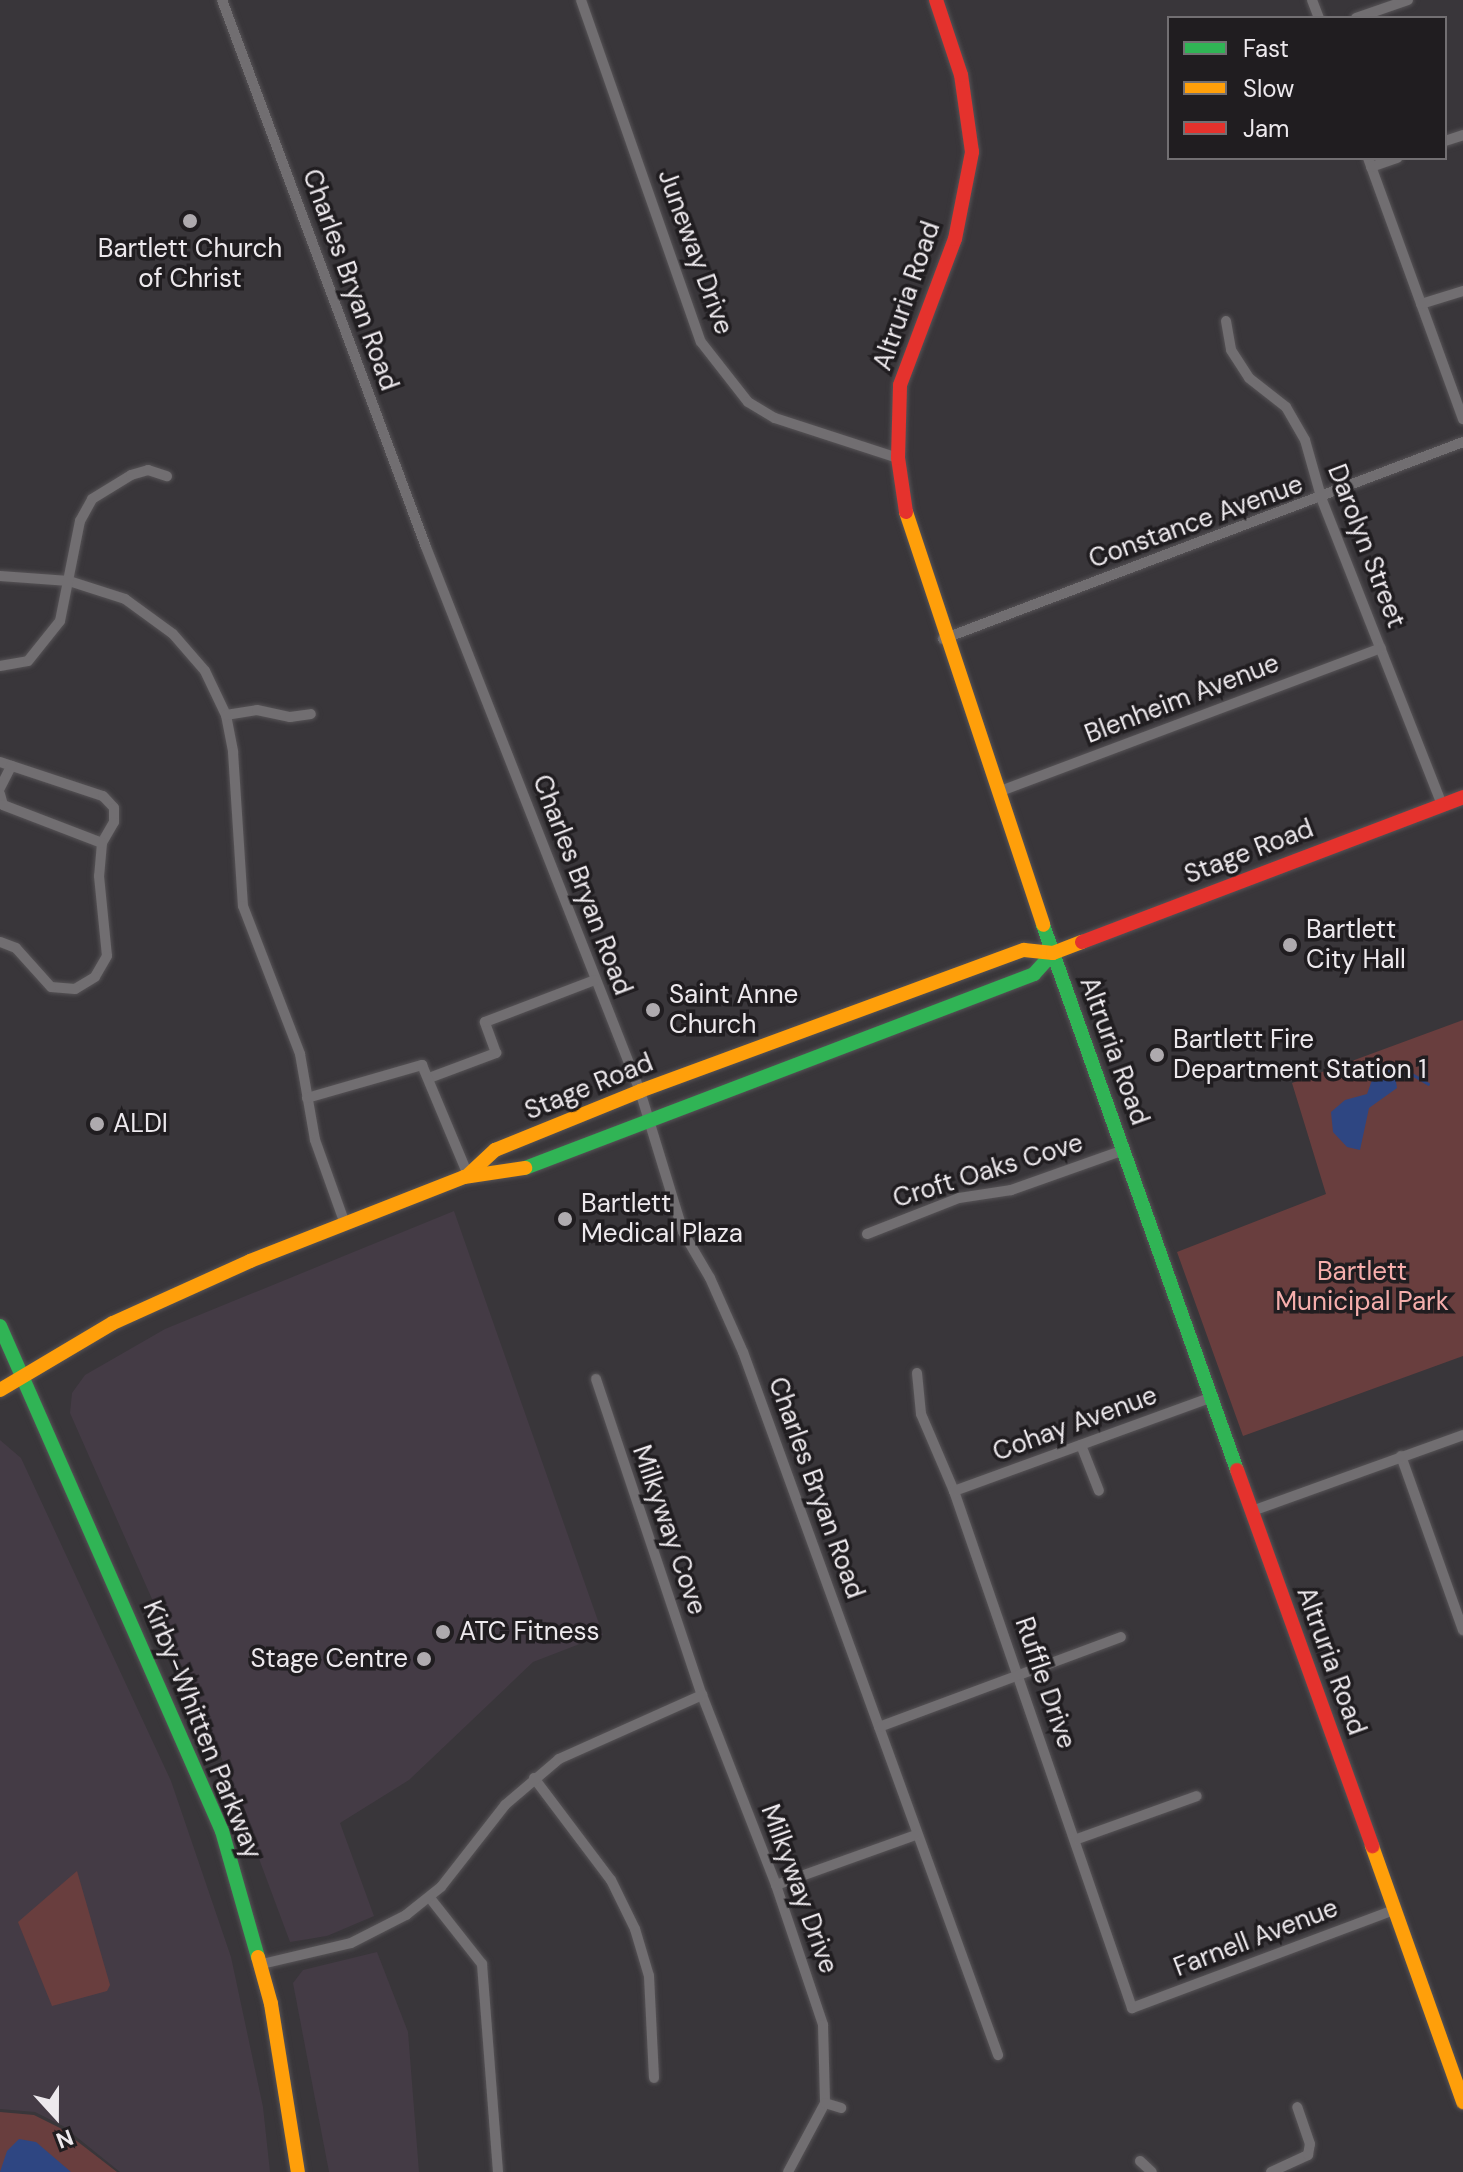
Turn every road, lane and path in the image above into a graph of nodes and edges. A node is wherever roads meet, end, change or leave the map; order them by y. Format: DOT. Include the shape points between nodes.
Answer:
graph roads {
  1 [pos="222,0"];
  2 [pos="581,0"];
  3 [pos="936,0"];
  4 [pos="1408,0"];
  5 [pos="1362,16"];
  6 [pos="1370,162"];
  7 [pos="1463,291"];
  8 [pos="1421,304"];
  9 [pos="1226,321"];
  10 [pos="1463,419"];
  11 [pos="1463,442"];
  12 [pos="898,458"];
  13 [pos="167,476"];
  14 [pos="1322,500"];
  15 [pos="0,576"];
  16 [pos="69,581"];
  17 [pos="943,639"];
  18 [pos="1381,648"];
  19 [pos="0,666"];
  20 [pos="311,714"];
  21 [pos="226,715"];
  22 [pos="0,762"];
  23 [pos="11,766"];
  24 [pos="0,788"];
  25 [pos="998,792"];
  26 [pos="0,794"];
  27 [pos="1463,797"];
  28 [pos="1442,805"];
  29 [pos="102,843"];
  30 [pos="0,942"];
  31 [pos="1053,953"];
  32 [pos="595,980"];
  33 [pos="834,1020"];
  34 [pos="843,1045"];
  35 [pos="429,1078"];
  36 [pos="640,1091"];
  37 [pos="307,1098"];
  38 [pos="647,1117"];
  39 [pos="1124,1150"];
  40 [pos="468,1175"];
  41 [pos="345,1224"];
  42 [pos="867,1234"];
  43 [pos="0,1326"];
  44 [pos="917,1373"];
  45 [pos="23,1375"];
  46 [pos="596,1379"];
  47 [pos="0,1390"];
  48 [pos="1212,1397"];
  49 [pos="1463,1435"];
  50 [pos="1081,1445"];
  51 [pos="1401,1456"];
  52 [pos="954,1491"];
  53 [pos="1099,1491"];
  54 [pos="1252,1511"];
  55 [pos="1459,1607"];
  56 [pos="1463,1630"];
  57 [pos="1121,1637"];
  58 [pos="1019,1677"];
  59 [pos="702,1695"];
  60 [pos="879,1727"];
  61 [pos="534,1778"];
  62 [pos="1197,1796"];
  63 [pos="916,1835"];
  64 [pos="1077,1839"];
  65 [pos="776,1885"];
  66 [pos="430,1898"];
  67 [pos="1394,1910"];
  68 [pos="262,1964"];
  69 [pos="1132,2008"];
  70 [pos="998,2055"];
  71 [pos="654,2078"];
  72 [pos="1463,2102"];
  73 [pos="825,2103"];
  74 [pos="1297,2107"];
  75 [pos="841,2108"];
  76 [pos="1308,2155"];
  77 [pos="1140,2161"];
  78 [pos="1319,2163"];
  79 [pos="298,2172"];
  80 [pos="498,2172"];
  81 [pos="788,2172"];
  82 [pos="1152,2172"];
  83 [pos="1271,2172"];
  1 -- 32 [label="street, Charles Bryan Road"];
  2 -- 12 [label="street, Juneway Drive" via="701,342 748,402 761,410"];
  3 -- 12 [label="main road, Altruria Road" via="961,75 972,152 955,239 900,385"];
  4 -- 5 [label="street"];
  6 -- 8 [label="street"];
  7 -- 8 [label="street"];
  8 -- 10 [label="street"];
  9 -- 14 [label="street, Darolyn Street" via="1231,350 1249,378 1286,407 1305,440"];
  11 -- 14 [label="street, Constance Avenue"];
  12 -- 17 [label="main road, Altruria Road" via="909,531"];
  13 -- 16 [label="street" via="148,470 131,475 92,499 80,521"];
  14 -- 17 [label="street, Constance Avenue"];
  14 -- 18 [label="street, Darolyn Street"];
  15 -- 16 [label="street"];
  16 -- 19 [label="street" via="60,621 35,656 22,664"];
  16 -- 21 [label="street" via="125,599 159,620 197,658"];
  17 -- 25 [label="main road, Altruria Road"];
  18 -- 25 [label="street, Blenheim Avenue"];
  18 -- 28 [label="street, Darolyn Street"];
  20 -- 21 [label="street" via="290,717 257,710"];
  21 -- 37 [label="street" via="241,894 300,1054"];
  22 -- 23 [label="street"];
  23 -- 24 [label="street"];
  23 -- 29 [label="street" via="103,796 114,808 114,822"];
  25 -- 31 [label="main road, Altruria Road"];
  26 -- 29 [label="street" via="3,805"];
  27 -- 28 [label="main road, Stage Road"];
  28 -- 31 [label="main road, Stage Road"];
  29 -- 30 [label="street" via="99,876 107,956 95,977 75,989 51,987 16,948"];
  31 -- 33 [label="main road, Stage Road" via="1024,950"];
  31 -- 34 [label="main road, Stage Road" via="1034,974"];
  31 -- 39 [label="main road, Altruria Road"];
  32 -- 35 [label="street" via="485,1022 496,1053"];
  32 -- 36 [label="street, Charles Bryan Road"];
  33 -- 34 [label="main road"];
  33 -- 36 [label="main road, Stage Road"];
  34 -- 38 [label="main road, Stage Road"];
  35 -- 37 [label="street" via="422,1065 415,1064"];
  35 -- 40 [label="street"];
  36 -- 38 [label="street, Charles Bryan Road"];
  36 -- 40 [label="main road, Stage Road" via="495,1150"];
  37 -- 41 [label="street" via="318,1152"];
  38 -- 40 [label="main road, Stage Road" via="509,1174"];
  38 -- 60 [label="street, Charles Bryan Road" via="683,1232 743,1352"];
  39 -- 42 [label="street, Croft Oaks Cove" via="1011,1190 959,1198"];
  39 -- 48 [label="main road, Altruria Road"];
  40 -- 41 [label="main road, Stage Road"];
  41 -- 45 [label="main road, Stage Road" via="144,1308"];
  43 -- 45 [label="main road, Kirby-Whitten Parkway"];
  44 -- 52 [label="street, Ruffle Drive" via="921,1414"];
  45 -- 47 [label="main road, Stage Road"];
  45 -- 68 [label="main road, Kirby-Whitten Parkway" via="194,1758"];
  46 -- 59 [label="street, Milkyway Cove"];
  48 -- 50 [label="street, Cohay Avenue"];
  48 -- 54 [label="main road, Altruria Road"];
  49 -- 51 [label="street"];
  50 -- 52 [label="street, Cohay Avenue"];
  50 -- 53 [label="street"];
  51 -- 54 [label="street"];
  51 -- 55 [label="street"];
  52 -- 58 [label="street, Ruffle Drive"];
  54 -- 67 [label="main road, Altruria Road"];
  55 -- 56 [label="street"];
  57 -- 58 [label="street"];
  58 -- 60 [label="street"];
  58 -- 64 [label="street, Ruffle Drive"];
  59 -- 61 [label="street" via="625,1726"];
  59 -- 65 [label="street, Milkyway Drive"];
  60 -- 63 [label="street, Charles Bryan Road"];
  61 -- 66 [label="street" via="505,1805"];
  61 -- 71 [label="street" via="611,1880 635,1929 649,1976"];
  62 -- 64 [label="street"];
  63 -- 65 [label="street"];
  63 -- 70 [label="street, Charles Bryan Road"];
  64 -- 69 [label="street, Ruffle Drive"];
  65 -- 73 [label="street, Milkyway Drive" via="823,2025"];
  66 -- 68 [label="street" via="351,1943"];
  66 -- 80 [label="street" via="482,1964"];
  67 -- 69 [label="street, Farnell Avenue"];
  67 -- 72 [label="main road, Altruria Road"];
  68 -- 79 [label="main road, Kirby-Whitten Parkway"];
  73 -- 75 [label="street"];
  73 -- 81 [label="street, Milkyway Drive"];
  74 -- 76 [label="street" via="1310,2144"];
  76 -- 78 [label="street"];
  76 -- 83 [label="street"];
  77 -- 82 [label="street"];
}
